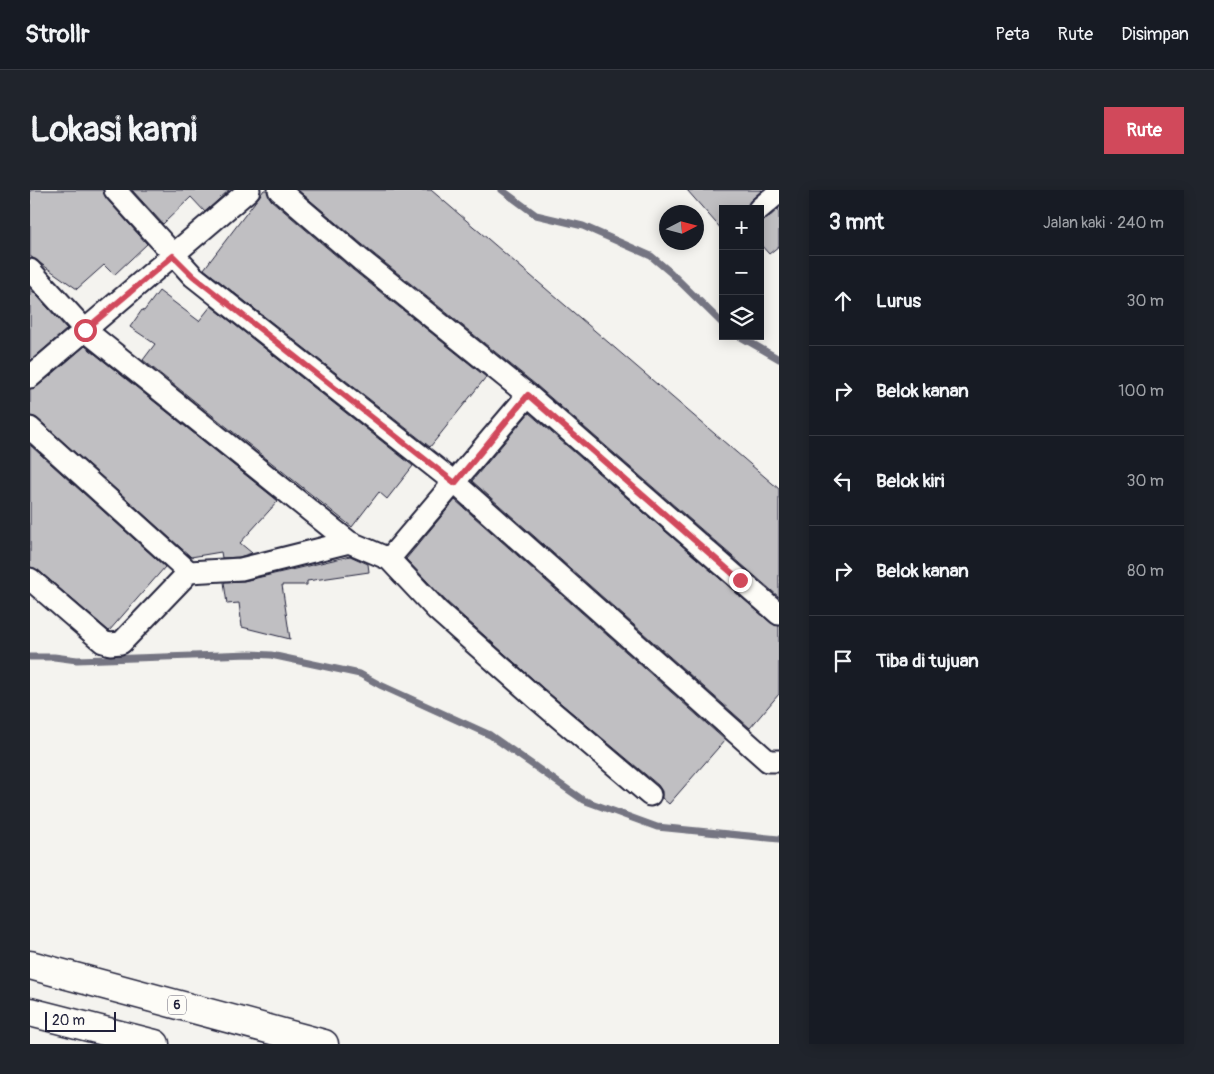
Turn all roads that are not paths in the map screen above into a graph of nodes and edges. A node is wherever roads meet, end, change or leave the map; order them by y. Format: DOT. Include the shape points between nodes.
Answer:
graph roads {
  1 [pos="115,190"];
  2 [pos="249,190"];
  3 [pos="279,190"];
  4 [pos="779,192"];
  5 [pos="764,205"];
  6 [pos="173,256"];
  7 [pos="30,270"];
  8 [pos="85,330"];
  9 [pos="30,377"];
  10 [pos="528,395"];
  11 [pos="30,428"];
  12 [pos="455,483"];
  13 [pos="349,542"];
  14 [pos="389,559"];
  15 [pos="189,572"];
  16 [pos="30,579"];
  17 [pos="779,614"];
  18 [pos="779,761"];
  19 [pos="650,796"];
  20 [pos="30,966"];
  21 [pos="30,1012"];
  22 [pos="155,1044"];
  23 [pos="324,1044"];
  1 -- 6 [label="street"];
  2 -- 6 [label="street"];
  3 -- 10 [label="street"];
  4 -- 5 [label="street"];
  6 -- 8 [label="street"];
  6 -- 12 [label="street" via="193,276"];
  7 -- 8 [label="street"];
  8 -- 9 [label="street"];
  8 -- 13 [label="street"];
  10 -- 12 [label="street"];
  10 -- 17 [label="street"];
  11 -- 15 [label="street"];
  12 -- 14 [label="street"];
  12 -- 18 [label="street" via="758,753 768,761"];
  13 -- 14 [label="street"];
  13 -- 15 [label="street" via="241,568"];
  14 -- 19 [label="street" via="437,610"];
  15 -- 16 [label="street" via="122,643 116,644 104,642"];
  20 -- 23 [label="highway, 6"];
  21 -- 22 [label="highway"];
}
